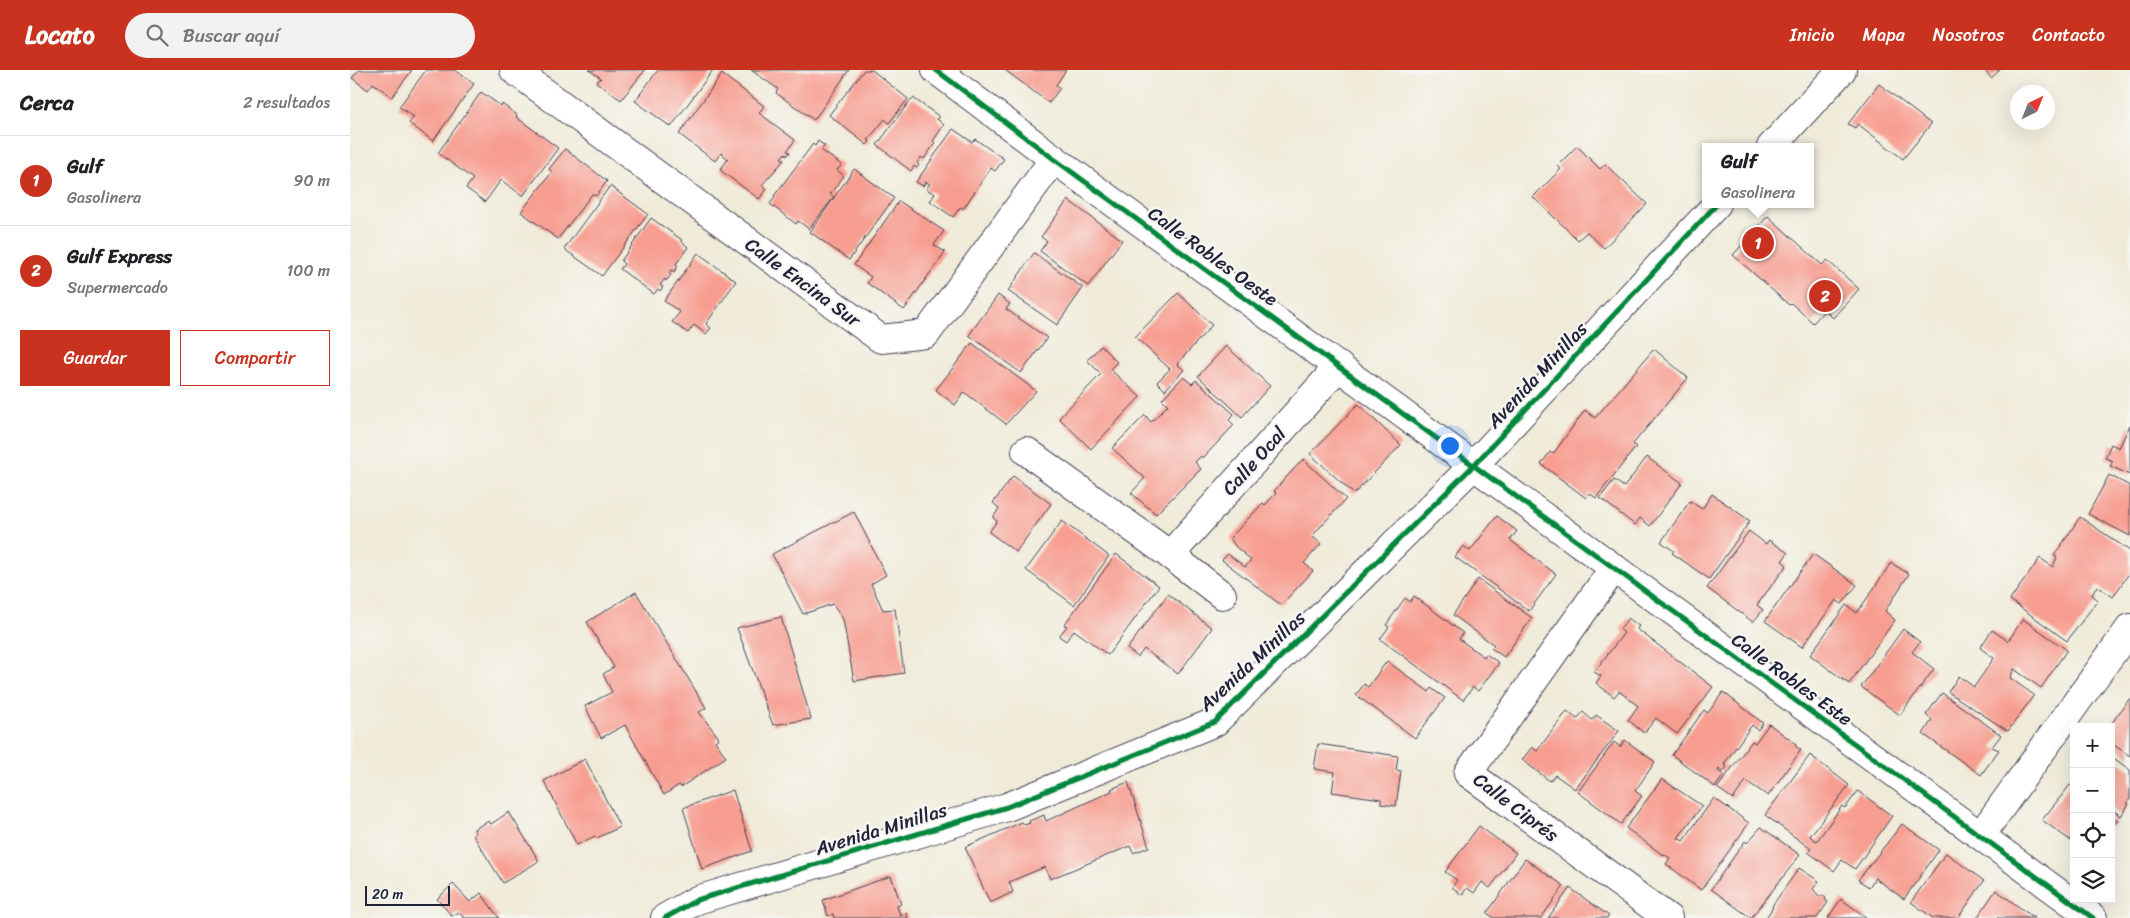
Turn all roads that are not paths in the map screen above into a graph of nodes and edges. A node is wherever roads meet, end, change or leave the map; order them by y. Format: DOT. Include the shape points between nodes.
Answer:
graph roads {
  1 [pos="514,70"];
  2 [pos="936,70"];
  3 [pos="1842,70"];
  4 [pos="1775,143"];
  5 [pos="1054,160"];
  6 [pos="1713,208"];
  7 [pos="1339,366"];
  8 [pos="1026,451"];
  9 [pos="1473,466"];
  10 [pos="1170,555"];
  11 [pos="1614,568"];
  12 [pos="1222,596"];
  13 [pos="2130,628"];
  14 [pos="1981,835"];
  15 [pos="665,918"];
  16 [pos="1668,918"];
  17 [pos="2093,918"];
  1 -- 5 [label="street, Calle Encina Sur" via="881,339 926,334"];
  2 -- 5 [label="street, Calle Robles Oeste"];
  3 -- 4 [label="street"];
  5 -- 7 [label="street, Calle Robles Oeste"];
  6 -- 9 [label="street, Avenida Minillas"];
  7 -- 9 [label="street, Calle Robles Oeste"];
  7 -- 10 [label="street, Calle Ocal"];
  8 -- 10 [label="street"];
  9 -- 11 [label="street, Calle Robles Este"];
  9 -- 15 [label="street, Avenida Minillas" via="1215,722 1007,807 697,900"];
  10 -- 12 [label="street"];
  11 -- 14 [label="street, Calle Robles Este"];
  11 -- 16 [label="street, Calle Ciprés" via="1468,773"];
  13 -- 14 [label="street"];
  14 -- 17 [label="street, Calle Robles Este"];
}
